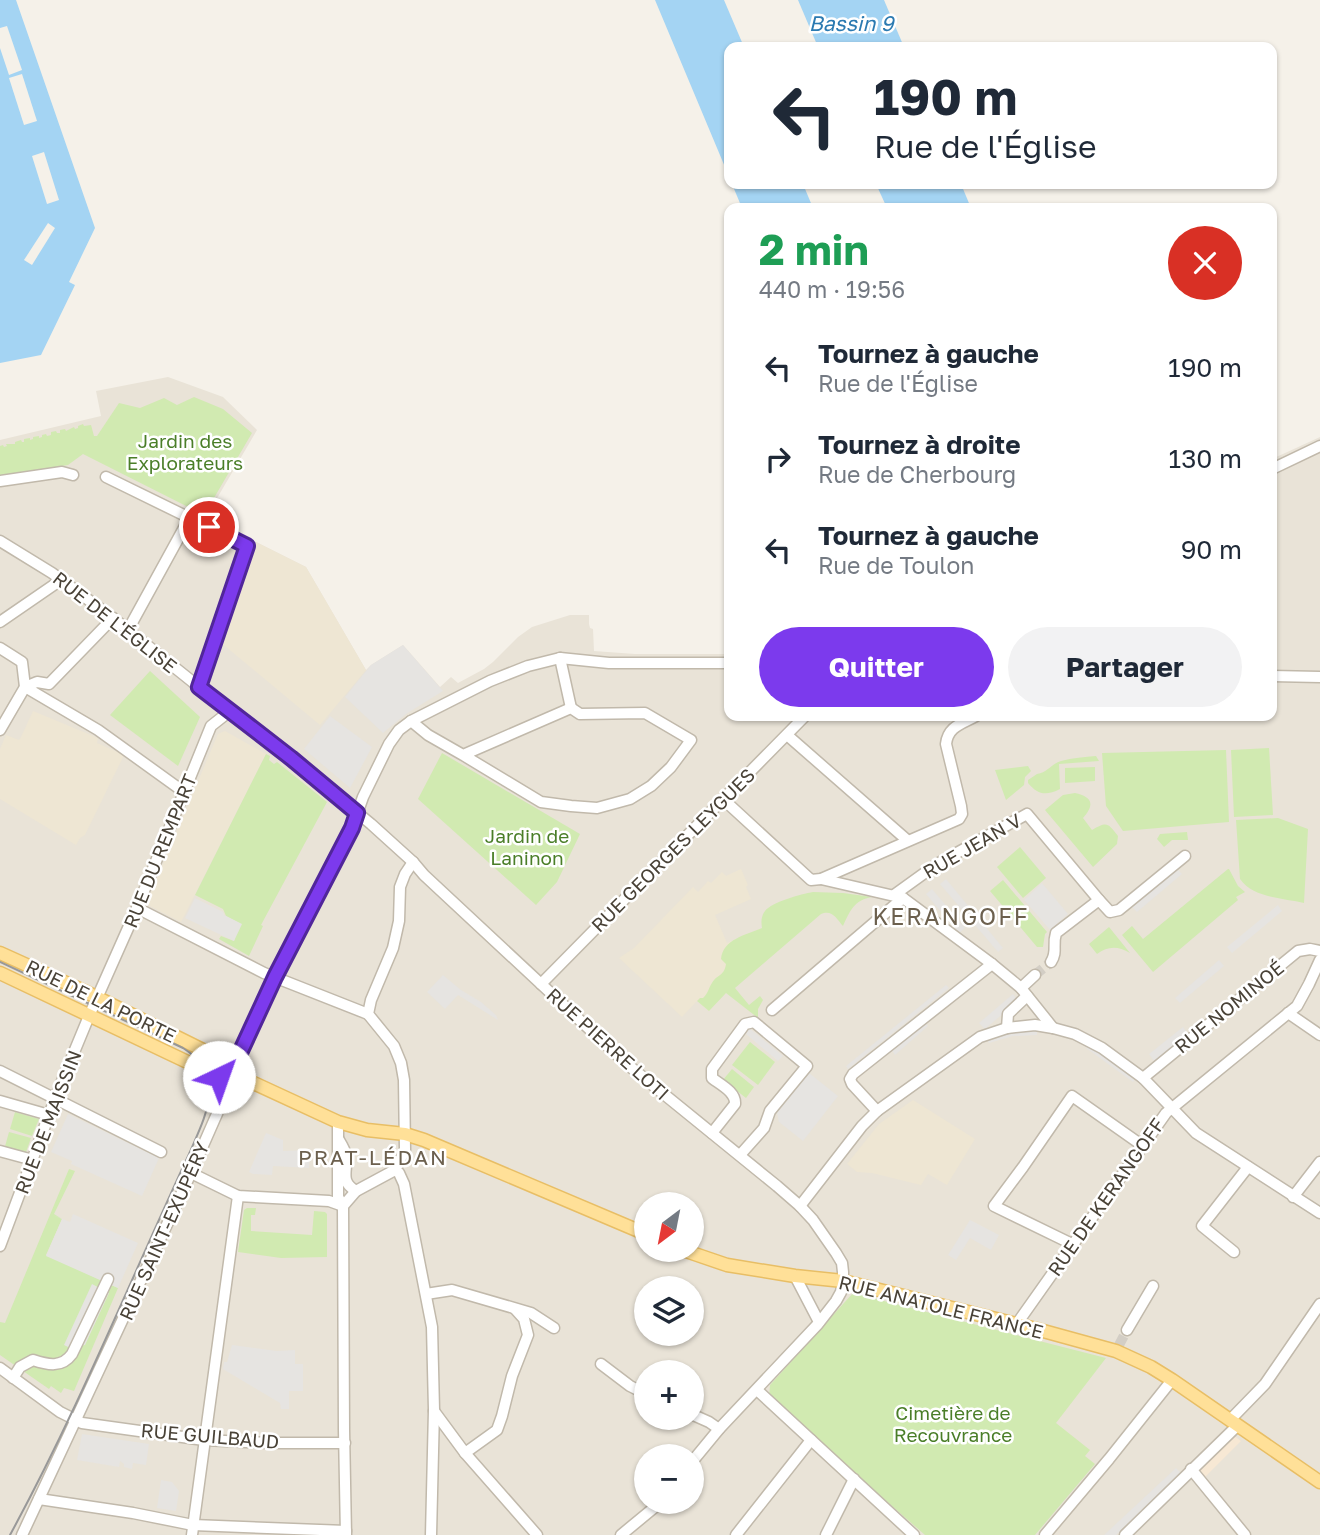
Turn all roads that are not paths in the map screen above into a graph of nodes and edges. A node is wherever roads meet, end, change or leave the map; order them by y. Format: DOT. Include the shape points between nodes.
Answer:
graph roads {
  1 [pos="1320,446"];
  2 [pos="1277,467"];
  3 [pos="73,475"];
  4 [pos="106,477"];
  5 [pos="0,481"];
  6 [pos="190,517"];
  7 [pos="0,541"];
  8 [pos="61,580"];
  9 [pos="113,618"];
  10 [pos="0,622"];
  11 [pos="128,630"];
  12 [pos="0,648"];
  13 [pos="560,658"];
  14 [pos="724,663"];
  15 [pos="1277,676"];
  16 [pos="1320,677"];
  17 [pos="25,687"];
  18 [pos="199,687"];
  19 [pos="571,708"];
  20 [pos="230,711"];
  21 [pos="411,721"];
  22 [pos="801,721"];
  23 [pos="967,721"];
  24 [pos="0,730"];
  25 [pos="787,735"];
  26 [pos="463,755"];
  27 [pos="184,792"];
  28 [pos="724,800"];
  29 [pos="357,813"];
  30 [pos="907,841"];
  31 [pos="1185,856"];
  32 [pos="413,862"];
  33 [pos="816,879"];
  34 [pos="899,897"];
  35 [pos="1098,900"];
  36 [pos="137,908"];
  37 [pos="1320,951"];
  38 [pos="0,953"];
  39 [pos="1320,960"];
  40 [pos="1051,962"];
  41 [pos="992,964"];
  42 [pos="0,973"];
  43 [pos="1035,975"];
  44 [pos="275,977"];
  45 [pos="541,984"];
  46 [pos="1024,992"];
  47 [pos="97,998"];
  48 [pos="772,1010"];
  49 [pos="1288,1013"];
  50 [pos="368,1014"];
  51 [pos="89,1016"];
  52 [pos="1007,1028"];
  53 [pos="1053,1028"];
  54 [pos="1320,1035"];
  55 [pos="0,1071"];
  56 [pos="233,1074"];
  57 [pos="1143,1078"];
  58 [pos="55,1100"];
  59 [pos="0,1101"];
  60 [pos="1173,1107"];
  61 [pos="877,1111"];
  62 [pos="49,1115"];
  63 [pos="338,1122"];
  64 [pos="712,1133"];
  65 [pos="405,1134"];
  66 [pos="339,1140"];
  67 [pos="1143,1146"];
  68 [pos="0,1151"];
  69 [pos="161,1152"];
  70 [pos="740,1155"];
  71 [pos="33,1160"];
  72 [pos="1320,1162"];
  73 [pos="1248,1167"];
  74 [pos="395,1170"];
  75 [pos="191,1173"];
  76 [pos="337,1184"];
  77 [pos="354,1192"];
  78 [pos="238,1196"];
  79 [pos="1293,1197"];
  80 [pos="343,1206"];
  81 [pos="800,1206"];
  82 [pos="1320,1213"];
  83 [pos="634,1229"];
  84 [pos="1,1242"];
  85 [pos="1072,1244"];
  86 [pos="1234,1252"];
  87 [pos="704,1257"];
  88 [pos="795,1276"];
  89 [pos="108,1279"];
  90 [pos="844,1282"];
  91 [pos="1153,1286"];
  92 [pos="426,1294"];
  93 [pos="1320,1304"];
  94 [pos="515,1308"];
  95 [pos="819,1322"];
  96 [pos="1016,1325"];
  97 [pos="554,1328"];
  98 [pos="1127,1330"];
  99 [pos="601,1364"];
  100 [pos="0,1368"];
  101 [pos="13,1378"];
  102 [pos="1172,1380"];
  103 [pos="634,1388"];
  104 [pos="757,1390"];
  105 [pos="434,1410"];
  106 [pos="704,1420"];
  107 [pos="76,1421"];
  108 [pos="1234,1423"];
  109 [pos="719,1429"];
  110 [pos="204,1440"];
  111 [pos="811,1440"];
  112 [pos="345,1443"];
  113 [pos="704,1448"];
  114 [pos="465,1453"];
  115 [pos="1191,1469"];
  116 [pos="854,1479"];
  117 [pos="1320,1482"];
  118 [pos="39,1499"];
  119 [pos="646,1514"];
  120 [pos="214,1526"];
  121 [pos="192,1530"];
  122 [pos="346,1533"];
  123 [pos="22,1535"];
  124 [pos="223,1535"];
  125 [pos="431,1535"];
  126 [pos="537,1535"];
  127 [pos="621,1535"];
  128 [pos="736,1535"];
  129 [pos="825,1535"];
  130 [pos="914,1535"];
  131 [pos="1045,1535"];
  132 [pos="1126,1535"];
  133 [pos="1245,1535"];
  1 -- 2 [label="street"];
  3 -- 5 [label="street" via="62,472"];
  4 -- 6 [label="street"];
  6 -- 11 [label="street"];
  6 -- 18 [label="street" via="247,546"];
  7 -- 8 [label="street, RUE DE L'ÉGLISE"];
  8 -- 9 [label="street, RUE DE L'ÉGLISE"];
  8 -- 10 [label="street"];
  9 -- 11 [label="street, RUE DE L'ÉGLISE"];
  9 -- 17 [label="street" via="49,684"];
  11 -- 18 [label="street, RUE DE L'ÉGLISE"];
  12 -- 17 [label="street" via="22,662"];
  13 -- 14 [label="street" via="609,663"];
  13 -- 19 [label="street"];
  13 -- 21 [label="street" via="490,681"];
  15 -- 16 [label="street"];
  17 -- 24 [label="street"];
  17 -- 27 [label="street" via="98,730"];
  18 -- 20 [label="street, RUE DE L'ÉGLISE"];
  19 -- 26 [label="street"];
  19 -- 26 [label="street" via="580,714 645,713 691,740 651,786 630,799 597,808 541,802"];
  20 -- 27 [label="street, RUE DU REMPART" via="211,726"];
  20 -- 29 [label="street, RUE DE L'ÉGLISE"];
  21 -- 26 [label="street"];
  21 -- 29 [label="street, RUE SAINT-EXUPÉRY" via="389,744"];
  22 -- 25 [label="street, RUE GEORGES LEYGUES"];
  23 -- 30 [label="street" via="950,730 946,744 962,814"];
  25 -- 28 [label="street, RUE GEORGES LEYGUES"];
  25 -- 30 [label="street"];
  27 -- 36 [label="street, RUE DU REMPART"];
  28 -- 33 [label="street"];
  28 -- 45 [label="street, RUE GEORGES LEYGUES"];
  29 -- 32 [label="street, RUE PIERRE LOTI"];
  29 -- 44 [label="street, RUE SAINT-EXUPÉRY"];
  30 -- 33 [label="street"];
  31 -- 35 [label="street" via="1119,910 1110,912"];
  32 -- 45 [label="street, RUE PIERRE LOTI"];
  32 -- 50 [label="street" via="402,880 393,948"];
  33 -- 34 [label="street"];
  34 -- 35 [label="street, RUE JEAN V" via="937,864 1027,814"];
  34 -- 41 [label="street"];
  34 -- 48 [label="street"];
  35 -- 40 [label="street" via="1056,933"];
  36 -- 44 [label="street"];
  36 -- 47 [label="street, RUE DU REMPART"];
  37 -- 57 [label="street, RUE NOMINOÉ" via="1298,951"];
  38 -- 47 [label="main road, RUE DE LA PORTE"];
  39 -- 49 [label="street, RUE DE KERANGOFF" via="1297,1006"];
  41 -- 46 [label="street"];
  41 -- 61 [label="street" via="853,1074 852,1084"];
  42 -- 51 [label="main road, RUE DE LA PORTE"];
  43 -- 46 [label="street"];
  44 -- 50 [label="street"];
  44 -- 56 [label="street, RUE SAINT-EXUPÉRY"];
  45 -- 64 [label="street, RUE PIERRE LOTI"];
  46 -- 52 [label="street" via="1008,1014"];
  46 -- 53 [label="street"];
  47 -- 51 [label="street, RUE DE MAISSIN"];
  47 -- 56 [label="main road, RUE DE LA PORTE" via="217,1057"];
  49 -- 54 [label="street"];
  49 -- 60 [label="street, RUE DE KERANGOFF"];
  50 -- 65 [label="street" via="394,1046 401,1063"];
  51 -- 56 [label="main road, RUE DE LA PORTE" via="219,1077"];
  51 -- 58 [label="street, RUE DE MAISSIN"];
  52 -- 53 [label="street"];
  52 -- 61 [label="street" via="980,1037"];
  53 -- 57 [label="street" via="1102,1048"];
  55 -- 58 [label="street"];
  56 -- 63 [label="main road, RUE DE LA PORTE"];
  56 -- 75 [label="street, RUE SAINT-EXUPÉRY"];
  57 -- 60 [label="street"];
  58 -- 62 [label="street, RUE DE MAISSIN"];
  58 -- 69 [label="street"];
  59 -- 62 [label="street"];
  60 -- 67 [label="street, RUE DE KERANGOFF"];
  60 -- 73 [label="street" via="1196,1133"];
  61 -- 81 [label="street"];
  62 -- 71 [label="street, RUE DE MAISSIN"];
  63 -- 65 [label="main road, RUE DE LA PORTE"];
  63 -- 66 [label="street"];
  64 -- 70 [label="street, RUE PIERRE LOTI"];
  64 -- 70 [label="street" via="736,1100 712,1079 712,1069 745,1024 754,1022 807,1066"];
  65 -- 74 [label="street" via="405,1150"];
  65 -- 83 [label="main road"];
  66 -- 76 [label="street"];
  66 -- 77 [label="street" via="346,1152 345,1181"];
  67 -- 85 [label="street, RUE DE KERANGOFF"];
  67 -- 85 [label="street" via="1072,1096 994,1206"];
  68 -- 71 [label="street"];
  70 -- 81 [label="street, RUE PIERRE LOTI"];
  71 -- 84 [label="street, RUE DE MAISSIN"];
  72 -- 79 [label="street"];
  73 -- 79 [label="street"];
  73 -- 86 [label="street" via="1202,1226"];
  74 -- 77 [label="street"];
  74 -- 92 [label="street" via="404,1184"];
  75 -- 78 [label="street"];
  75 -- 107 [label="street, RUE SAINT-EXUPÉRY"];
  76 -- 77 [label="street"];
  76 -- 80 [label="street"];
  77 -- 80 [label="street"];
  78 -- 80 [label="street" via="329,1201"];
  78 -- 110 [label="street"];
  79 -- 82 [label="street"];
  80 -- 112 [label="street"];
  81 -- 90 [label="street, RUE PIERRE LOTI" via="842,1264"];
  85 -- 96 [label="street, RUE DE KERANGOFF"];
  87 -- 88 [label="main road, RUE ANATOLE FRANCE"];
  88 -- 90 [label="main road, RUE ANATOLE FRANCE"];
  88 -- 95 [label="street"];
  89 -- 101 [label="street" via="67,1361 52,1365 33,1360"];
  90 -- 95 [label="street"];
  90 -- 96 [label="main road, RUE ANATOLE FRANCE"];
  91 -- 98 [label="street"];
  92 -- 94 [label="street" via="452,1290"];
  92 -- 105 [label="street" via="432,1327"];
  93 -- 108 [label="street"];
  94 -- 97 [label="street"];
  94 -- 114 [label="street" via="528,1335 502,1416 496,1430"];
  95 -- 104 [label="street"];
  96 -- 102 [label="main road, RUE ANATOLE FRANCE" via="1118,1348"];
  99 -- 103 [label="street"];
  100 -- 101 [label="street"];
  101 -- 107 [label="street"];
  102 -- 108 [label="main road, RUE ANATOLE FRANCE"];
  102 -- 131 [label="street"];
  104 -- 109 [label="street"];
  104 -- 111 [label="street"];
  105 -- 114 [label="street"];
  105 -- 125 [label="street"];
  106 -- 109 [label="street"];
  107 -- 110 [label="street, RUE GUILBAUD"];
  107 -- 118 [label="street, RUE SAINT-EXUPÉRY"];
  108 -- 115 [label="street"];
  108 -- 117 [label="main road, RUE ANATOLE FRANCE"];
  109 -- 113 [label="street"];
  110 -- 112 [label="street, RUE GUILBAUD"];
  110 -- 121 [label="street"];
  111 -- 116 [label="street"];
  111 -- 128 [label="street"];
  112 -- 122 [label="street"];
  114 -- 126 [label="street"];
  115 -- 132 [label="street"];
  115 -- 133 [label="street"];
  116 -- 129 [label="street"];
  116 -- 130 [label="street"];
  118 -- 121 [label="street" via="133,1513"];
  118 -- 123 [label="street, RUE SAINT-EXUPÉRY"];
  119 -- 127 [label="street"];
  120 -- 121 [label="street"];
  120 -- 122 [label="street"];
  120 -- 124 [label="street"];
}
